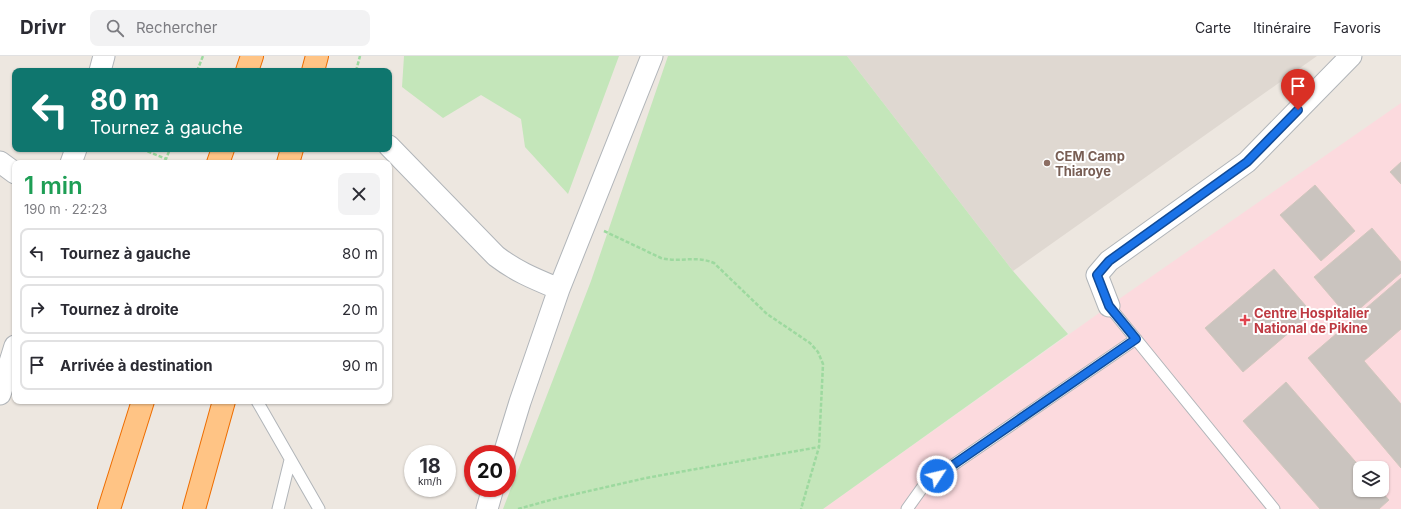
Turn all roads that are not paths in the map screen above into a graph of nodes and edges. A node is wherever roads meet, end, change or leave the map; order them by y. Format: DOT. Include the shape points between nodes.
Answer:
graph roads {
  1 [pos="252,56"];
  2 [pos="317,56"];
  3 [pos="652,56"];
  4 [pos="1351,56"];
  5 [pos="248,68"];
  6 [pos="314,68"];
  7 [pos="392,149"];
  8 [pos="0,162"];
  9 [pos="12,171"];
  10 [pos="559,289"];
  11 [pos="1109,306"];
  12 [pos="1136,339"];
  13 [pos="9,347"];
  14 [pos="0,394"];
  15 [pos="142,404"];
  16 [pos="223,404"];
  17 [pos="258,404"];
  18 [pos="507,445"];
  19 [pos="290,460"];
  20 [pos="490,497"];
  21 [pos="109,509"];
  22 [pos="194,509"];
  23 [pos="278,509"];
  24 [pos="319,509"];
  25 [pos="487,509"];
  26 [pos="907,509"];
  27 [pos="1274,509"];
  1 -- 5 [label="highway"];
  2 -- 6 [label="highway"];
  3 -- 10 [label="street"];
  4 -- 11 [label="street" via="1247,162 1109,261 1097,275"];
  7 -- 10 [label="street" via="496,256 526,276"];
  8 -- 9 [label="street"];
  10 -- 18 [label="street"];
  11 -- 12 [label="lane"];
  12 -- 26 [label="lane" via="937,476 922,488"];
  12 -- 27 [label="lane"];
  13 -- 14 [label="street"];
  15 -- 21 [label="highway"];
  16 -- 22 [label="highway"];
  17 -- 19 [label="lane"];
  19 -- 23 [label="lane"];
  19 -- 24 [label="lane"];
  20 -- 25 [label="street"];
}
